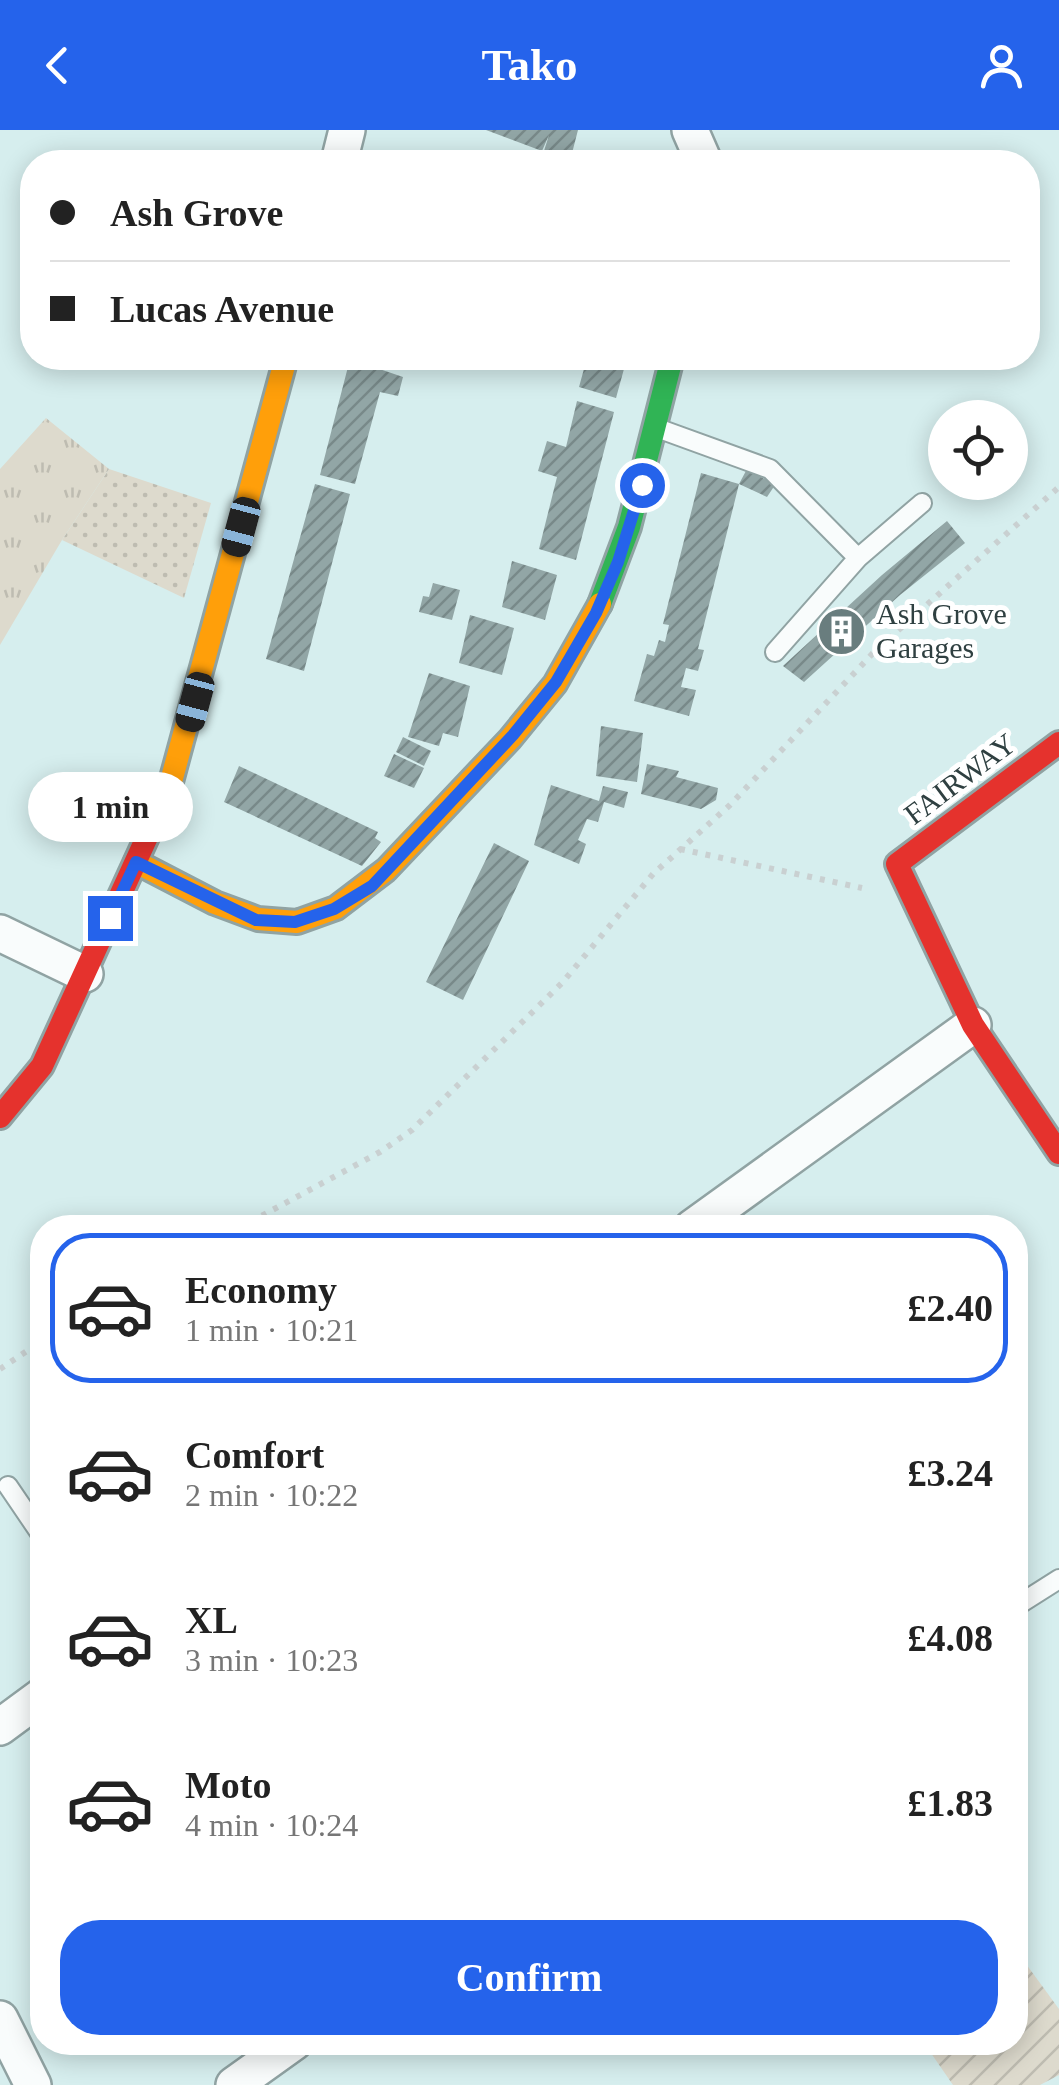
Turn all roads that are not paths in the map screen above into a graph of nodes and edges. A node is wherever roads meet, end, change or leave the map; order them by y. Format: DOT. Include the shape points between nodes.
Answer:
graph roads {
  1 [pos="283,370"];
  2 [pos="669,370"];
  3 [pos="656,428"];
  4 [pos="922,503"];
  5 [pos="858,558"];
  6 [pos="775,652"];
  7 [pos="1059,743"];
  8 [pos="136,862"];
  9 [pos="0,933"];
  10 [pos="86,974"];
  11 [pos="973,1025"];
  12 [pos="0,1117"];
  13 [pos="1059,1153"];
  14 [pos="710,1215"];
  15 [pos="8,1486"];
  16 [pos="30,1518"];
  17 [pos="1059,1579"];
  18 [pos="1028,1599"];
  19 [pos="30,1705"];
  20 [pos="0,1727"];
  21 [pos="0,2019"];
  22 [pos="276,2055"];
  23 [pos="33,2085"];
  24 [pos="234,2085"];
  1 -- 8 [label="street" via="186,736"];
  2 -- 3 [label="street"];
  3 -- 5 [label="lane" via="770,469"];
  3 -- 8 [label="street" via="618,562 556,682 372,886 295,922 256,920"];
  4 -- 5 [label="lane"];
  5 -- 6 [label="lane"];
  7 -- 11 [label="street, FAIRWAY" via="897,864"];
  8 -- 10 [label="street"];
  9 -- 10 [label="street"];
  10 -- 12 [label="street" via="42,1066"];
  11 -- 13 [label="street"];
  11 -- 14 [label="street"];
  15 -- 16 [label="lane"];
  17 -- 18 [label="lane"];
  19 -- 20 [label="street"];
  21 -- 23 [label="street"];
  22 -- 24 [label="street"];
}
